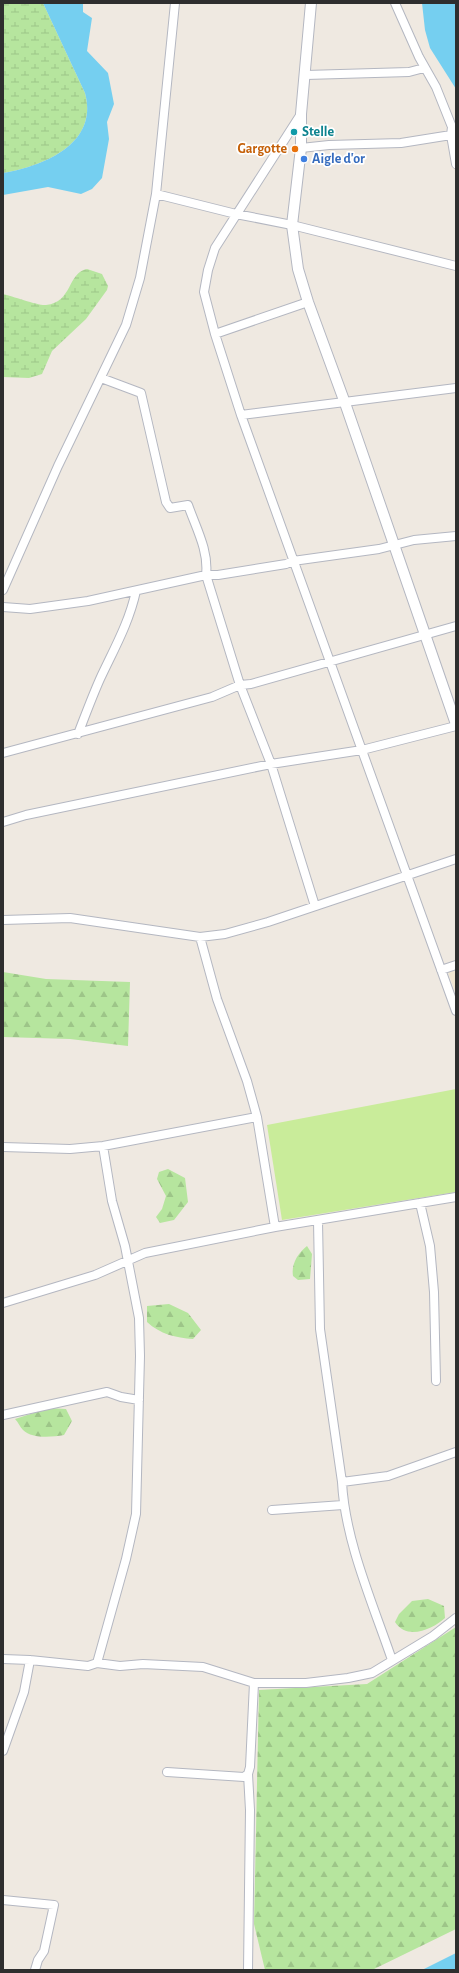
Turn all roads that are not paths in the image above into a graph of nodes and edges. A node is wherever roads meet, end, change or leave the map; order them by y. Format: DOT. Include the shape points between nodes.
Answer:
graph roads {
  1 [pos="175,3"];
  2 [pos="311,3"];
  3 [pos="395,3"];
  4 [pos="424,68"];
  5 [pos="306,75"];
  6 [pos="301,114"];
  7 [pos="453,130"];
  8 [pos="301,148"];
  9 [pos="456,164"];
  10 [pos="156,194"];
  11 [pos="236,214"];
  12 [pos="292,225"];
  13 [pos="456,266"];
  14 [pos="308,302"];
  15 [pos="215,334"];
  16 [pos="101,378"];
  17 [pos="456,388"];
  18 [pos="345,403"];
  19 [pos="241,415"];
  20 [pos="456,536"];
  21 [pos="395,545"];
  22 [pos="293,561"];
  23 [pos="206,575"];
  24 [pos="3,590"];
  25 [pos="136,591"];
  26 [pos="3,607"];
  27 [pos="456,626"];
  28 [pos="426,635"];
  29 [pos="329,661"];
  30 [pos="240,685"];
  31 [pos="456,725"];
  32 [pos="78,734"];
  33 [pos="362,750"];
  34 [pos="3,753"];
  35 [pos="271,764"];
  36 [pos="3,822"];
  37 [pos="456,859"];
  38 [pos="407,874"];
  39 [pos="315,906"];
  40 [pos="3,920"];
  41 [pos="200,938"];
  42 [pos="456,965"];
  43 [pos="441,970"];
  44 [pos="456,1011"];
  45 [pos="257,1117"];
  46 [pos="102,1146"];
  47 [pos="3,1147"];
  48 [pos="456,1197"];
  49 [pos="420,1203"];
  50 [pos="318,1221"];
  51 [pos="275,1228"];
  52 [pos="127,1261"];
  53 [pos="3,1303"];
  54 [pos="436,1381"];
  55 [pos="139,1400"];
  56 [pos="3,1415"];
  57 [pos="456,1452"];
  58 [pos="342,1482"];
  59 [pos="343,1505"];
  60 [pos="272,1510"];
  61 [pos="456,1618"];
  62 [pos="3,1659"];
  63 [pos="30,1660"];
  64 [pos="392,1660"];
  65 [pos="97,1663"];
  66 [pos="254,1683"];
  67 [pos="3,1751"];
  68 [pos="167,1772"];
  69 [pos="248,1774"];
  70 [pos="3,1900"];
  71 [pos="36,1970"];
  72 [pos="248,1970"];
  1 -- 10 [label="street"];
  2 -- 5 [label="street"];
  3 -- 4 [label="street"];
  4 -- 5 [label="street" via="409,72"];
  4 -- 7 [label="street" via="436,87"];
  5 -- 6 [label="street"];
  6 -- 8 [label="street"];
  6 -- 11 [label="street"];
  7 -- 8 [label="street" via="401,143"];
  7 -- 9 [label="street"];
  8 -- 12 [label="street"];
  10 -- 11 [label="street"];
  10 -- 16 [label="street" via="140,278 126,325"];
  11 -- 12 [label="street"];
  11 -- 15 [label="street" via="215,248 204,292"];
  12 -- 13 [label="street"];
  12 -- 14 [label="street" via="298,269"];
  14 -- 15 [label="street"];
  14 -- 18 [label="street"];
  15 -- 19 [label="street"];
  16 -- 23 [label="street" via="141,393 166,502 170,508 188,505 205,551 208,563"];
  16 -- 24 [label="street" via="58,466"];
  17 -- 18 [label="street"];
  18 -- 19 [label="street"];
  18 -- 21 [label="street"];
  19 -- 22 [label="street"];
  20 -- 21 [label="street" via="414,540"];
  21 -- 22 [label="street"];
  21 -- 28 [label="street"];
  22 -- 23 [label="street"];
  22 -- 29 [label="street"];
  23 -- 25 [label="street"];
  23 -- 30 [label="street"];
  25 -- 26 [label="street" via="30,609"];
  25 -- 32 [label="street" via="121,640 100,680"];
  27 -- 28 [label="street"];
  28 -- 29 [label="street"];
  28 -- 31 [label="street"];
  29 -- 30 [label="street"];
  29 -- 33 [label="street"];
  30 -- 32 [label="street" via="212,697"];
  30 -- 35 [label="street"];
  31 -- 33 [label="street"];
  32 -- 34 [label="street"];
  33 -- 35 [label="street"];
  33 -- 38 [label="street"];
  35 -- 36 [label="street"];
  35 -- 39 [label="street"];
  37 -- 38 [label="street"];
  38 -- 39 [label="street"];
  38 -- 43 [label="street"];
  39 -- 41 [label="street" via="224,934"];
  40 -- 41 [label="street" via="70,918"];
  41 -- 45 [label="street" via="217,999 247,1081"];
  42 -- 43 [label="street"];
  43 -- 44 [label="street"];
  45 -- 46 [label="street"];
  45 -- 51 [label="street"];
  46 -- 47 [label="street" via="70,1149"];
  46 -- 52 [label="street"];
  48 -- 49 [label="street"];
  49 -- 50 [label="street"];
  49 -- 54 [label="street" via="430,1246"];
  50 -- 51 [label="street"];
  50 -- 58 [label="street" via="320,1329"];
  51 -- 52 [label="street" via="145,1253"];
  52 -- 53 [label="street" via="95,1275"];
  52 -- 55 [label="street" via="139,1318"];
  55 -- 56 [label="street" via="107,1392"];
  55 -- 65 [label="street" via="136,1514"];
  57 -- 58 [label="street" via="388,1476"];
  58 -- 59 [label="street"];
  59 -- 60 [label="street"];
  59 -- 64 [label="street" via="352,1541"];
  61 -- 64 [label="street" via="433,1636"];
  62 -- 63 [label="street"];
  63 -- 65 [label="street" via="88,1666"];
  63 -- 67 [label="street" via="24,1692"];
  64 -- 66 [label="street" via="372,1672 348,1678 306,1683"];
  65 -- 66 [label="street" via="120,1666 143,1664 203,1667"];
  66 -- 69 [label="street"];
  68 -- 69 [label="street" via="244,1777"];
  69 -- 72 [label="street"];
  70 -- 71 [label="street" via="54,1905 44,1951 38,1960"];
}
